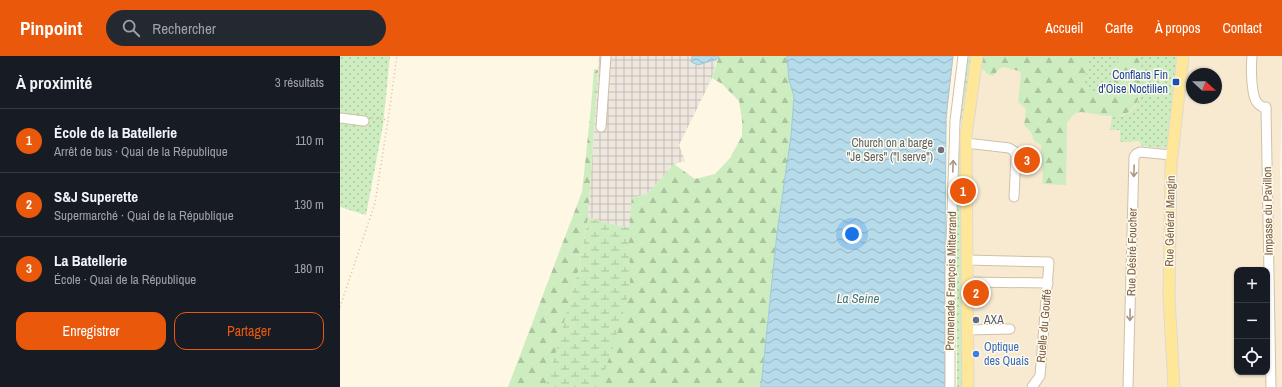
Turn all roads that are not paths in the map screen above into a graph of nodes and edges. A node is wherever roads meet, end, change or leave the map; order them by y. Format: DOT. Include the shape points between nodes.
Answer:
graph roads {
  1 [pos="606,56"];
  2 [pos="963,56"];
  3 [pos="977,56"];
  4 [pos="1183,56"];
  5 [pos="1252,56"];
  6 [pos="340,118"];
  7 [pos="364,121"];
  8 [pos="601,127"];
  9 [pos="966,143"];
  10 [pos="1171,155"];
  11 [pos="1014,197"];
  12 [pos="967,260"];
  13 [pos="967,282"];
  14 [pos="1048,283"];
  15 [pos="1010,329"];
  16 [pos="968,330"];
  17 [pos="950,387"];
  18 [pos="968,387"];
  19 [pos="1032,387"];
  20 [pos="1128,387"];
  21 [pos="1174,387"];
  22 [pos="1271,387"];
  1 -- 8 [label="street"];
  17 -- 2 [label="street, Promenade François Mitterrand, one-way" via="954,136"];
  3 -- 9 [label="main road"];
  4 -- 10 [label="main road, Rue Général Mangin"];
  5 -- 22 [label="street, Impasse du Pavillon" via="1255,98 1266,108"];
  6 -- 7 [label="street"];
  9 -- 11 [label="street" via="1009,148 1014,151"];
  9 -- 12 [label="main road"];
  10 -- 20 [label="street, Rue Désiré Foucher, one-way" via="1140,152 1134,157"];
  10 -- 21 [label="main road, Rue Général Mangin" via="1169,282"];
  12 -- 13 [label="main road"];
  12 -- 14 [label="street, Ruelle du Gouffé" via="1049,262"];
  13 -- 14 [label="street"];
  13 -- 16 [label="main road"];
  14 -- 19 [label="street, Ruelle du Gouffé" via="1040,376"];
  15 -- 16 [label="street"];
  16 -- 18 [label="main road"];
}
